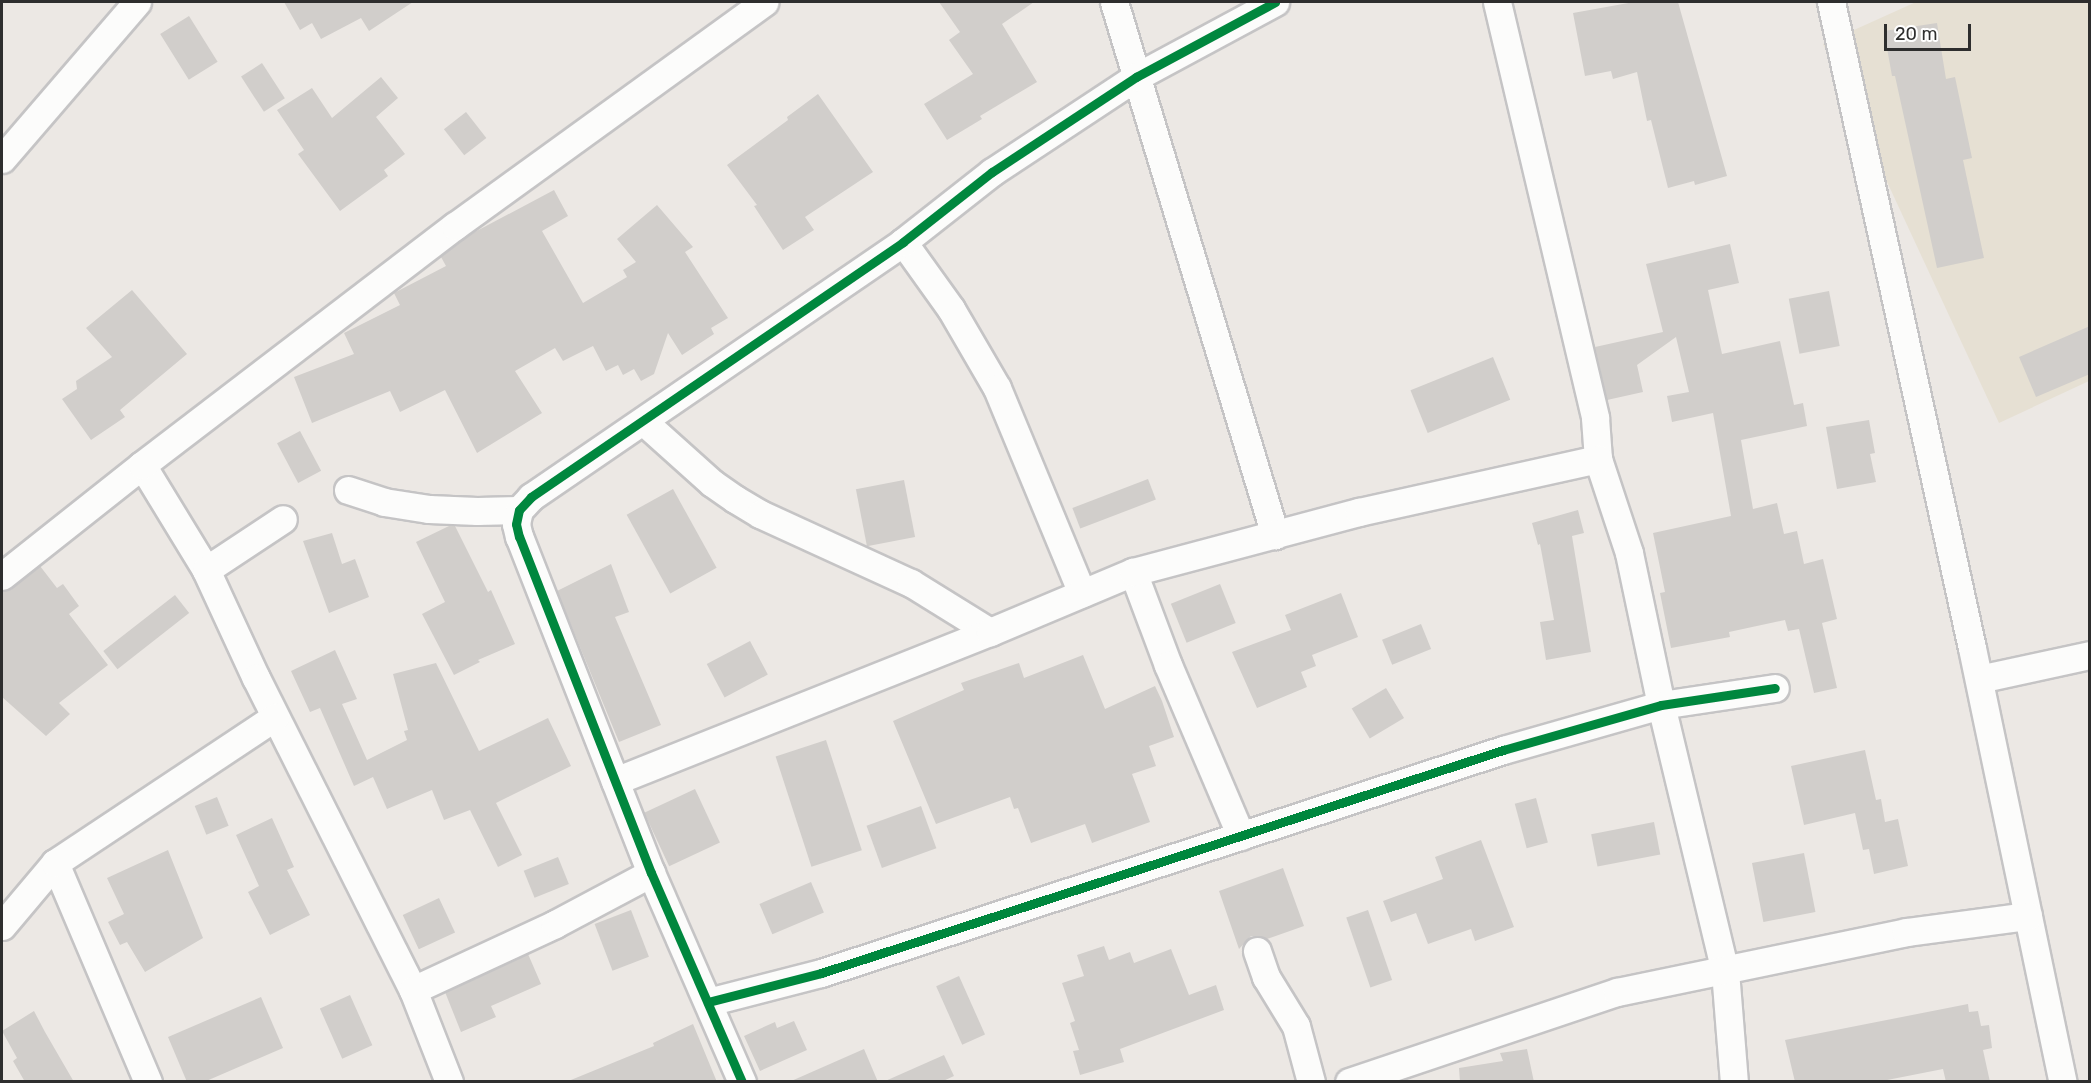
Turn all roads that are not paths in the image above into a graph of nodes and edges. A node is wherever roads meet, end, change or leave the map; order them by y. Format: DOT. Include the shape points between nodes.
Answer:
graph roads {
  1 [pos="137,2"];
  2 [pos="765,2"];
  3 [pos="1114,2"];
  4 [pos="1275,2"];
  5 [pos="1497,2"];
  6 [pos="1831,2"];
  7 [pos="114,12"];
  8 [pos="1136,77"];
  9 [pos="2,159"];
  10 [pos="903,242"];
  11 [pos="644,422"];
  12 [pos="1598,459"];
  13 [pos="142,465"];
  14 [pos="348,490"];
  15 [pos="519,510"];
  16 [pos="283,519"];
  17 [pos="1275,535"];
  18 [pos="206,570"];
  19 [pos="3,571"];
  20 [pos="1133,572"];
  21 [pos="1082,593"];
  22 [pos="990,632"];
  23 [pos="2090,655"];
  24 [pos="1979,680"];
  25 [pos="1775,688"];
  26 [pos="1661,705"];
  27 [pos="275,717"];
  28 [pos="615,781"];
  29 [pos="1241,836"];
  30 [pos="55,863"];
  31 [pos="651,873"];
  32 [pos="2028,916"];
  33 [pos="2,926"];
  34 [pos="1257,951"];
  35 [pos="1725,971"];
  36 [pos="413,990"];
  37 [pos="708,1002"];
  38 [pos="148,1082"];
  39 [pos="449,1082"];
  40 [pos="742,1082"];
  41 [pos="1311,1082"];
  42 [pos="1349,1082"];
  43 [pos="1734,1082"];
  44 [pos="2063,1082"];
  1 -- 7 [label="street"];
  2 -- 13 [label="street" via="455,226"];
  3 -- 8 [label="street"];
  4 -- 8 [label="street"];
  5 -- 12 [label="street" via="1595,418"];
  6 -- 24 [label="street"];
  7 -- 9 [label="street"];
  8 -- 10 [label="street" via="992,172"];
  8 -- 17 [label="street"];
  10 -- 11 [label="street"];
  10 -- 21 [label="street" via="951,309 997,388"];
  11 -- 15 [label="street" via="531,497"];
  11 -- 22 [label="street" via="712,483 752,509 910,583"];
  12 -- 17 [label="street" via="1460,488"];
  12 -- 26 [label="street" via="1629,553"];
  13 -- 18 [label="street"];
  13 -- 19 [label="street"];
  14 -- 15 [label="street" via="384,502 429,509"];
  15 -- 28 [label="street" via="519,537"];
  16 -- 18 [label="street"];
  17 -- 20 [label="street"];
  18 -- 27 [label="street"];
  20 -- 21 [label="street"];
  20 -- 29 [label="street"];
  21 -- 22 [label="street"];
  22 -- 28 [label="street"];
  23 -- 24 [label="street"];
  24 -- 32 [label="street"];
  25 -- 26 [label="street"];
  26 -- 29 [label="street" via="1503,750"];
  26 -- 35 [label="street"];
  27 -- 30 [label="street"];
  27 -- 36 [label="street"];
  28 -- 31 [label="street"];
  29 -- 37 [label="street" via="821,973"];
  30 -- 33 [label="street"];
  30 -- 38 [label="street"];
  31 -- 36 [label="street" via="555,924"];
  31 -- 37 [label="street"];
  32 -- 35 [label="street" via="1906,932"];
  32 -- 44 [label="street"];
  34 -- 41 [label="street" via="1266,977 1296,1026"];
  35 -- 42 [label="street" via="1617,992"];
  35 -- 43 [label="street"];
  36 -- 39 [label="street"];
  37 -- 40 [label="street"];
}
